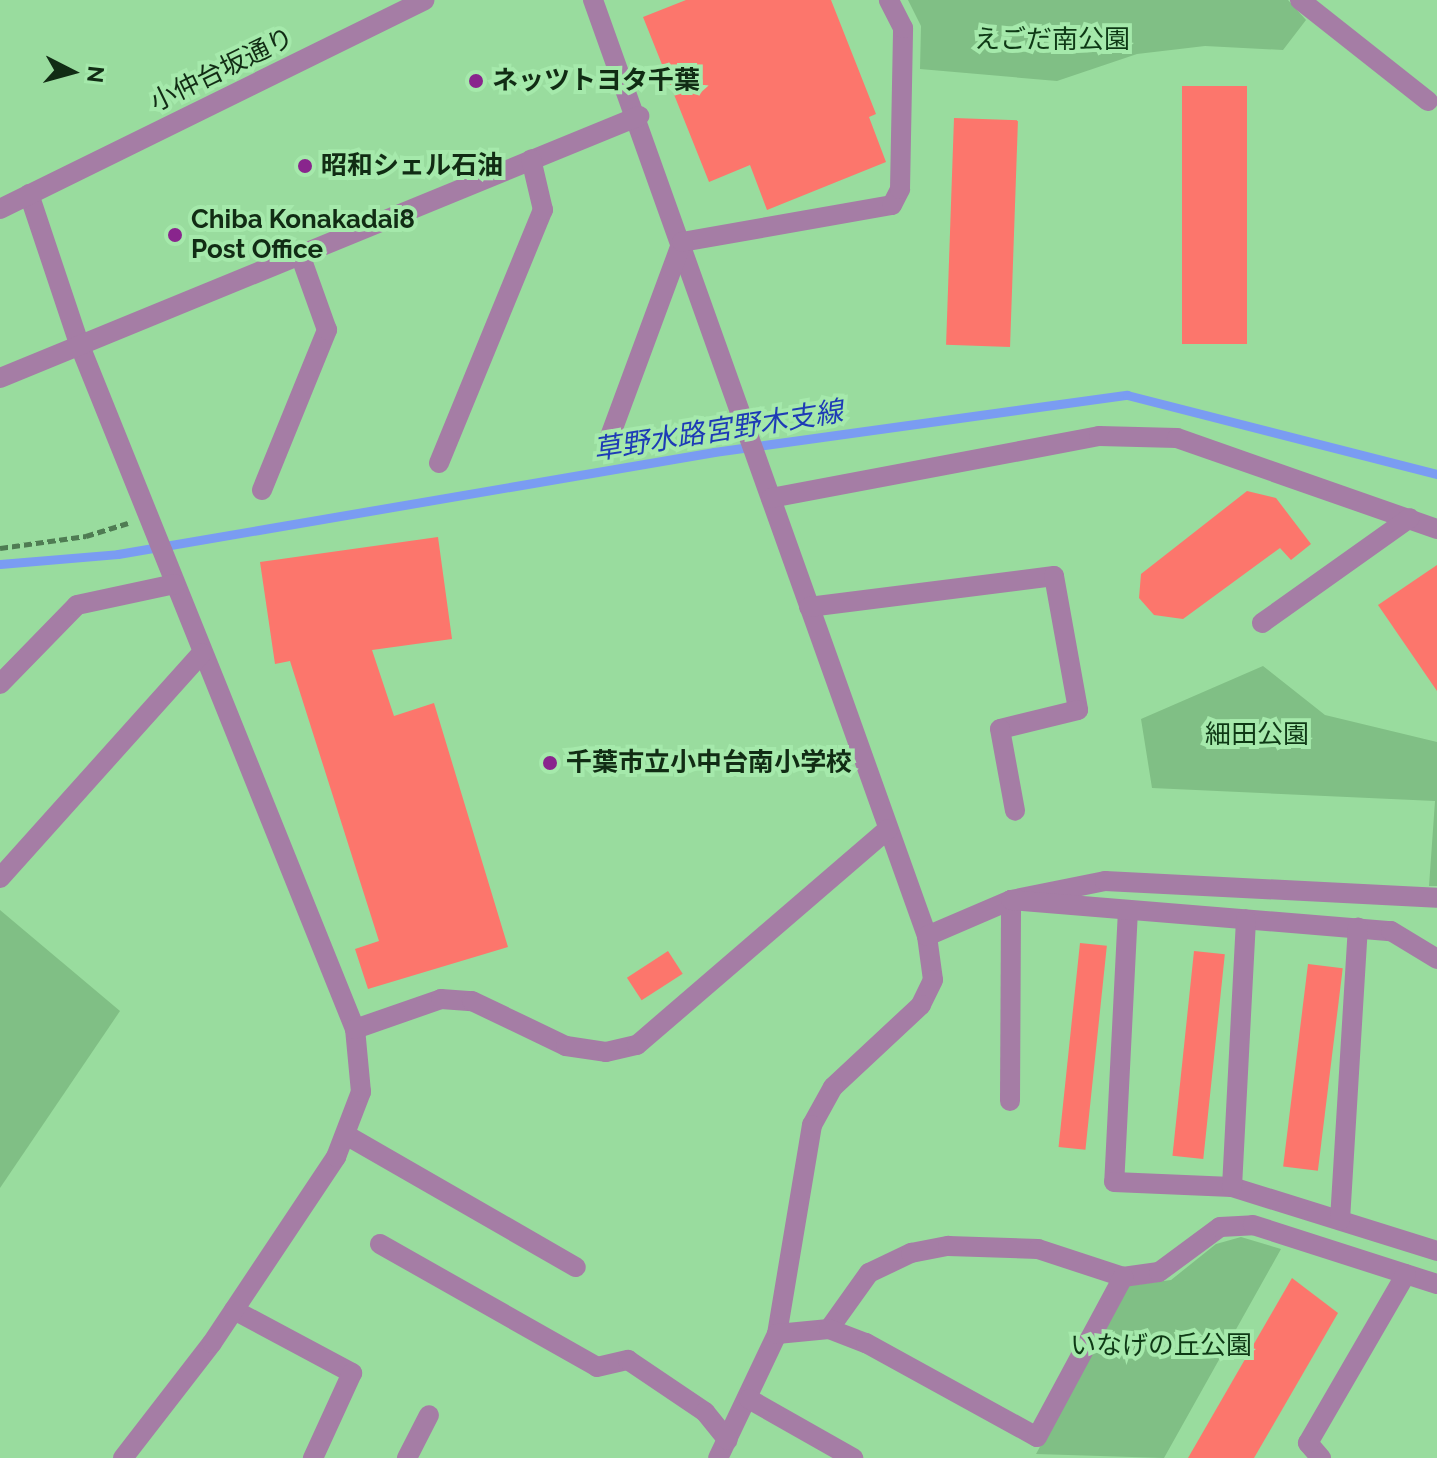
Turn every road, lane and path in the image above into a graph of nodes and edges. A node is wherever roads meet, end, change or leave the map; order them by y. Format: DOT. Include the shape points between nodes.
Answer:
graph roads {
  1 [pos="424,0"];
  2 [pos="593,0"];
  3 [pos="889,0"];
  4 [pos="1300,0"];
  5 [pos="1428,101"];
  6 [pos="639,116"];
  7 [pos="531,159"];
  8 [pos="29,194"];
  9 [pos="0,209"];
  10 [pos="682,242"];
  11 [pos="299,252"];
  12 [pos="80,346"];
  13 [pos="0,378"];
  14 [pos="609,439"];
  15 [pos="439,463"];
  16 [pos="262,490"];
  17 [pos="771,498"];
  18 [pos="148,517"];
  19 [pos="1410,518"];
  20 [pos="1437,529"];
  21 [pos="0,548"];
  22 [pos="175,584"];
  23 [pos="809,607"];
  24 [pos="1262,623"];
  25 [pos="202,653"];
  26 [pos="0,684"];
  27 [pos="1015,811"];
  28 [pos="888,829"];
  29 [pos="0,878"];
  30 [pos="1437,898"];
  31 [pos="1011,900"];
  32 [pos="1128,910"];
  33 [pos="1246,919"];
  34 [pos="1358,928"];
  35 [pos="927,936"];
  36 [pos="1437,959"];
  37 [pos="355,1029"];
  38 [pos="1010,1101"];
  39 [pos="346,1135"];
  40 [pos="1232,1187"];
  41 [pos="1340,1220"];
  42 [pos="380,1244"];
  43 [pos="1437,1251"];
  44 [pos="576,1267"];
  45 [pos="1406,1274"];
  46 [pos="1123,1277"];
  47 [pos="1437,1284"];
  48 [pos="234,1310"];
  49 [pos="829,1329"];
  50 [pos="777,1334"];
  51 [pos="749,1399"];
  52 [pos="429,1415"];
  53 [pos="723,1449"];
  54 [pos="123,1458"];
  55 [pos="313,1458"];
  56 [pos="407,1458"];
  57 [pos="853,1458"];
  58 [pos="1321,1458"];
  1 -- 8 [label="street, 小仲台坂通り"];
  2 -- 6 [label="street"];
  3 -- 10 [label="street" via="903,28 900,189 892,205"];
  4 -- 5 [label="street"];
  6 -- 7 [label="street"];
  6 -- 10 [label="street"];
  7 -- 11 [label="street"];
  7 -- 15 [label="street" via="543,210"];
  8 -- 9 [label="street, 小仲台坂通り"];
  8 -- 12 [label="street"];
  10 -- 14 [label="street"];
  10 -- 17 [label="street"];
  11 -- 12 [label="street"];
  11 -- 16 [label="street" via="327,330"];
  12 -- 13 [label="street"];
  12 -- 18 [label="street"];
  17 -- 19 [label="street" via="1099,436 1177,438"];
  17 -- 23 [label="street"];
  18 -- 21 [label="path" via="86,536"];
  18 -- 22 [label="street"];
  19 -- 20 [label="street"];
  19 -- 24 [label="street"];
  22 -- 25 [label="street"];
  22 -- 26 [label="street" via="77,605"];
  23 -- 27 [label="street" via="1054,576 1078,710 1000,729"];
  23 -- 28 [label="street"];
  25 -- 29 [label="street"];
  25 -- 37 [label="street"];
  28 -- 35 [label="street"];
  28 -- 37 [label="street" via="637,1045 606,1052 566,1046 472,1001 441,999"];
  30 -- 31 [label="street" via="1105,881"];
  31 -- 32 [label="street"];
  31 -- 35 [label="street"];
  31 -- 38 [label="street"];
  32 -- 33 [label="street"];
  32 -- 40 [label="street" via="1114,1182"];
  33 -- 34 [label="street"];
  33 -- 40 [label="street"];
  34 -- 36 [label="street" via="1391,931"];
  34 -- 41 [label="street"];
  35 -- 50 [label="street" via="933,980 921,1005 833,1087 812,1125"];
  37 -- 39 [label="street" via="361,1092"];
  39 -- 44 [label="street"];
  39 -- 48 [label="street"];
  40 -- 41 [label="street"];
  41 -- 43 [label="street"];
  42 -- 53 [label="street" via="597,1367 628,1360 705,1412"];
  45 -- 46 [label="street" via="1253,1225 1220,1227 1159,1272"];
  45 -- 47 [label="street"];
  45 -- 58 [label="street" via="1308,1443"];
  46 -- 49 [label="street" via="996,1243 911,1253 869,1273"];
  46 -- 49 [label="street" via="1037,1437"];
  48 -- 54 [label="street"];
  48 -- 55 [label="street" via="352,1373"];
  49 -- 50 [label="street"];
  50 -- 51 [label="street"];
  51 -- 53 [label="street"];
  51 -- 57 [label="street"];
  52 -- 56 [label="street"];
}
